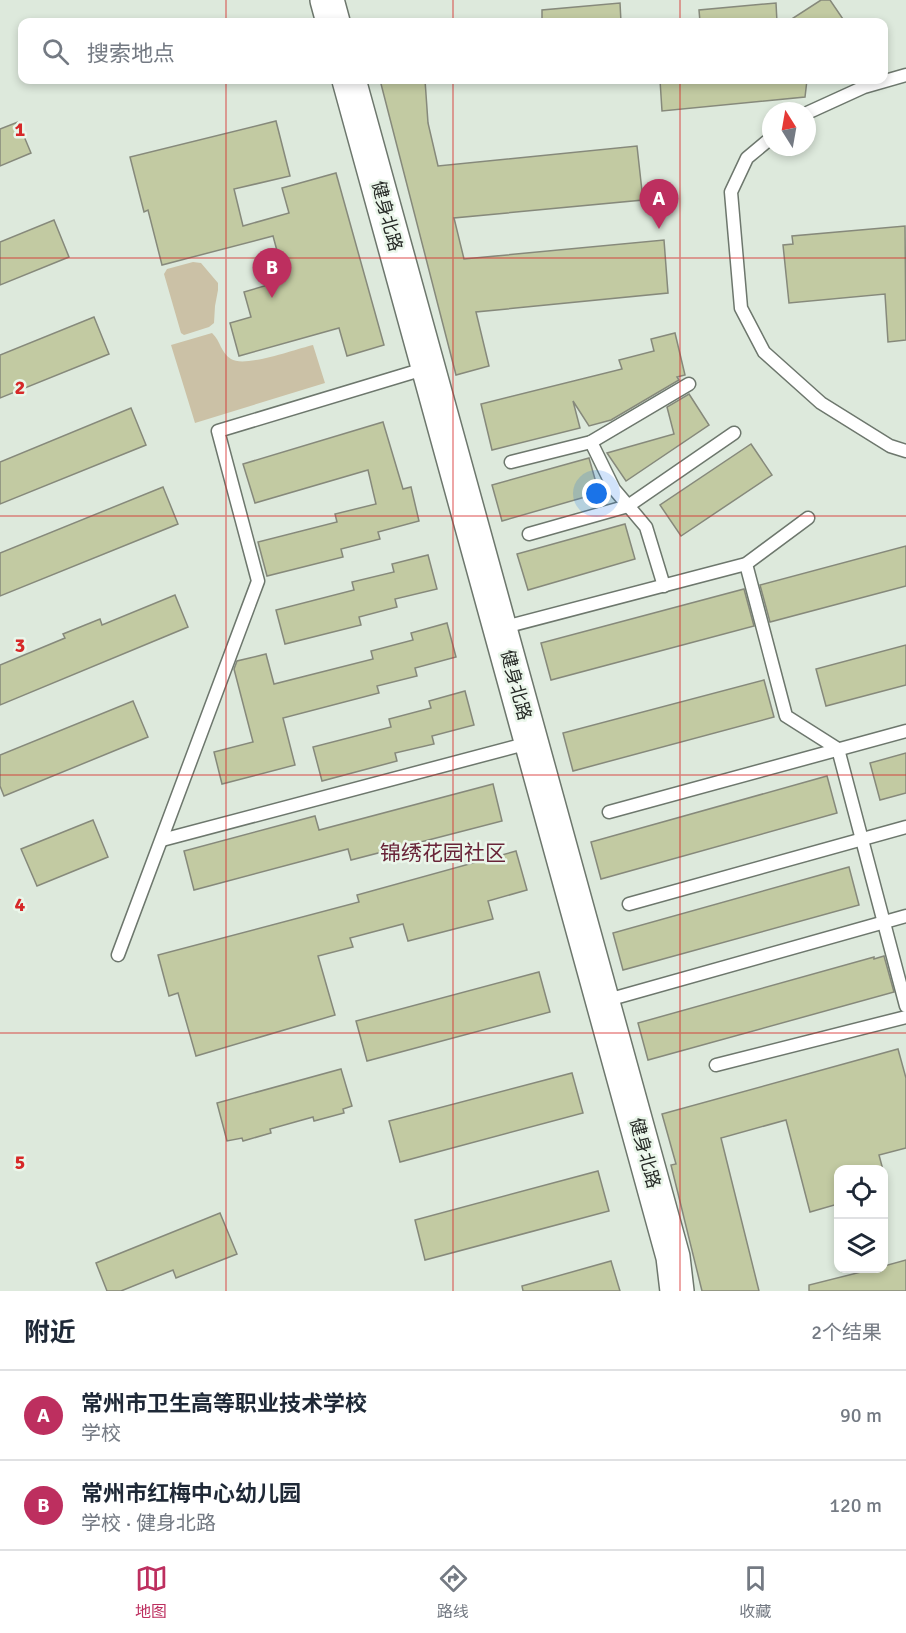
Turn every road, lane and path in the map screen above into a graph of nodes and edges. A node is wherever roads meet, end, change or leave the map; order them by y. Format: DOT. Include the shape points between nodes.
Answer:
graph roads {
  1 [pos="327,0"];
  2 [pos="332,18"];
  3 [pos="906,75"];
  4 [pos="888,80"];
  5 [pos="350,84"];
  6 [pos="874,84"];
  7 [pos="816,109"];
  8 [pos="762,146"];
  9 [pos="429,368"];
  10 [pos="689,384"];
  11 [pos="734,433"];
  12 [pos="591,442"];
  13 [pos="906,451"];
  14 [pos="511,462"];
  15 [pos="628,506"];
  16 [pos="808,518"];
  17 [pos="529,534"];
  18 [pos="746,564"];
  19 [pos="664,586"];
  20 [pos="500,628"];
  21 [pos="906,731"];
  22 [pos="531,742"];
  23 [pos="838,749"];
  24 [pos="609,812"];
  25 [pos="906,827"];
  26 [pos="862,839"];
  27 [pos="162,840"];
  28 [pos="629,904"];
  29 [pos="906,916"];
  30 [pos="884,922"];
  31 [pos="118,955"];
  32 [pos="603,1001"];
  33 [pos="906,1006"];
  34 [pos="906,1017"];
  35 [pos="716,1065"];
  36 [pos="677,1291"];
  1 -- 2 [label="street"];
  3 -- 4 [label="lane"];
  5 -- 9 [label="street, 健身北路"];
  6 -- 7 [label="lane"];
  8 -- 13 [label="lane" via="747,158 731,192 741,308 764,352 821,403 890,446"];
  9 -- 20 [label="street, 健身北路"];
  9 -- 27 [label="lane" via="218,431 258,581"];
  10 -- 12 [label="lane"];
  11 -- 15 [label="lane"];
  12 -- 14 [label="lane"];
  12 -- 15 [label="lane" via="614,489"];
  15 -- 17 [label="lane"];
  15 -- 19 [label="lane" via="646,527"];
  16 -- 18 [label="lane"];
  18 -- 19 [label="lane"];
  18 -- 23 [label="lane" via="786,716"];
  19 -- 20 [label="lane"];
  20 -- 22 [label="street, 健身北路"];
  21 -- 23 [label="lane"];
  22 -- 27 [label="lane"];
  22 -- 32 [label="street, 健身北路"];
  23 -- 24 [label="lane"];
  23 -- 26 [label="lane"];
  25 -- 26 [label="lane"];
  26 -- 28 [label="lane"];
  26 -- 30 [label="lane"];
  27 -- 31 [label="lane"];
  29 -- 30 [label="lane"];
  30 -- 32 [label="lane"];
  30 -- 33 [label="lane"];
  32 -- 36 [label="street, 健身北路" via="673,1257"];
  34 -- 35 [label="lane"];
}
